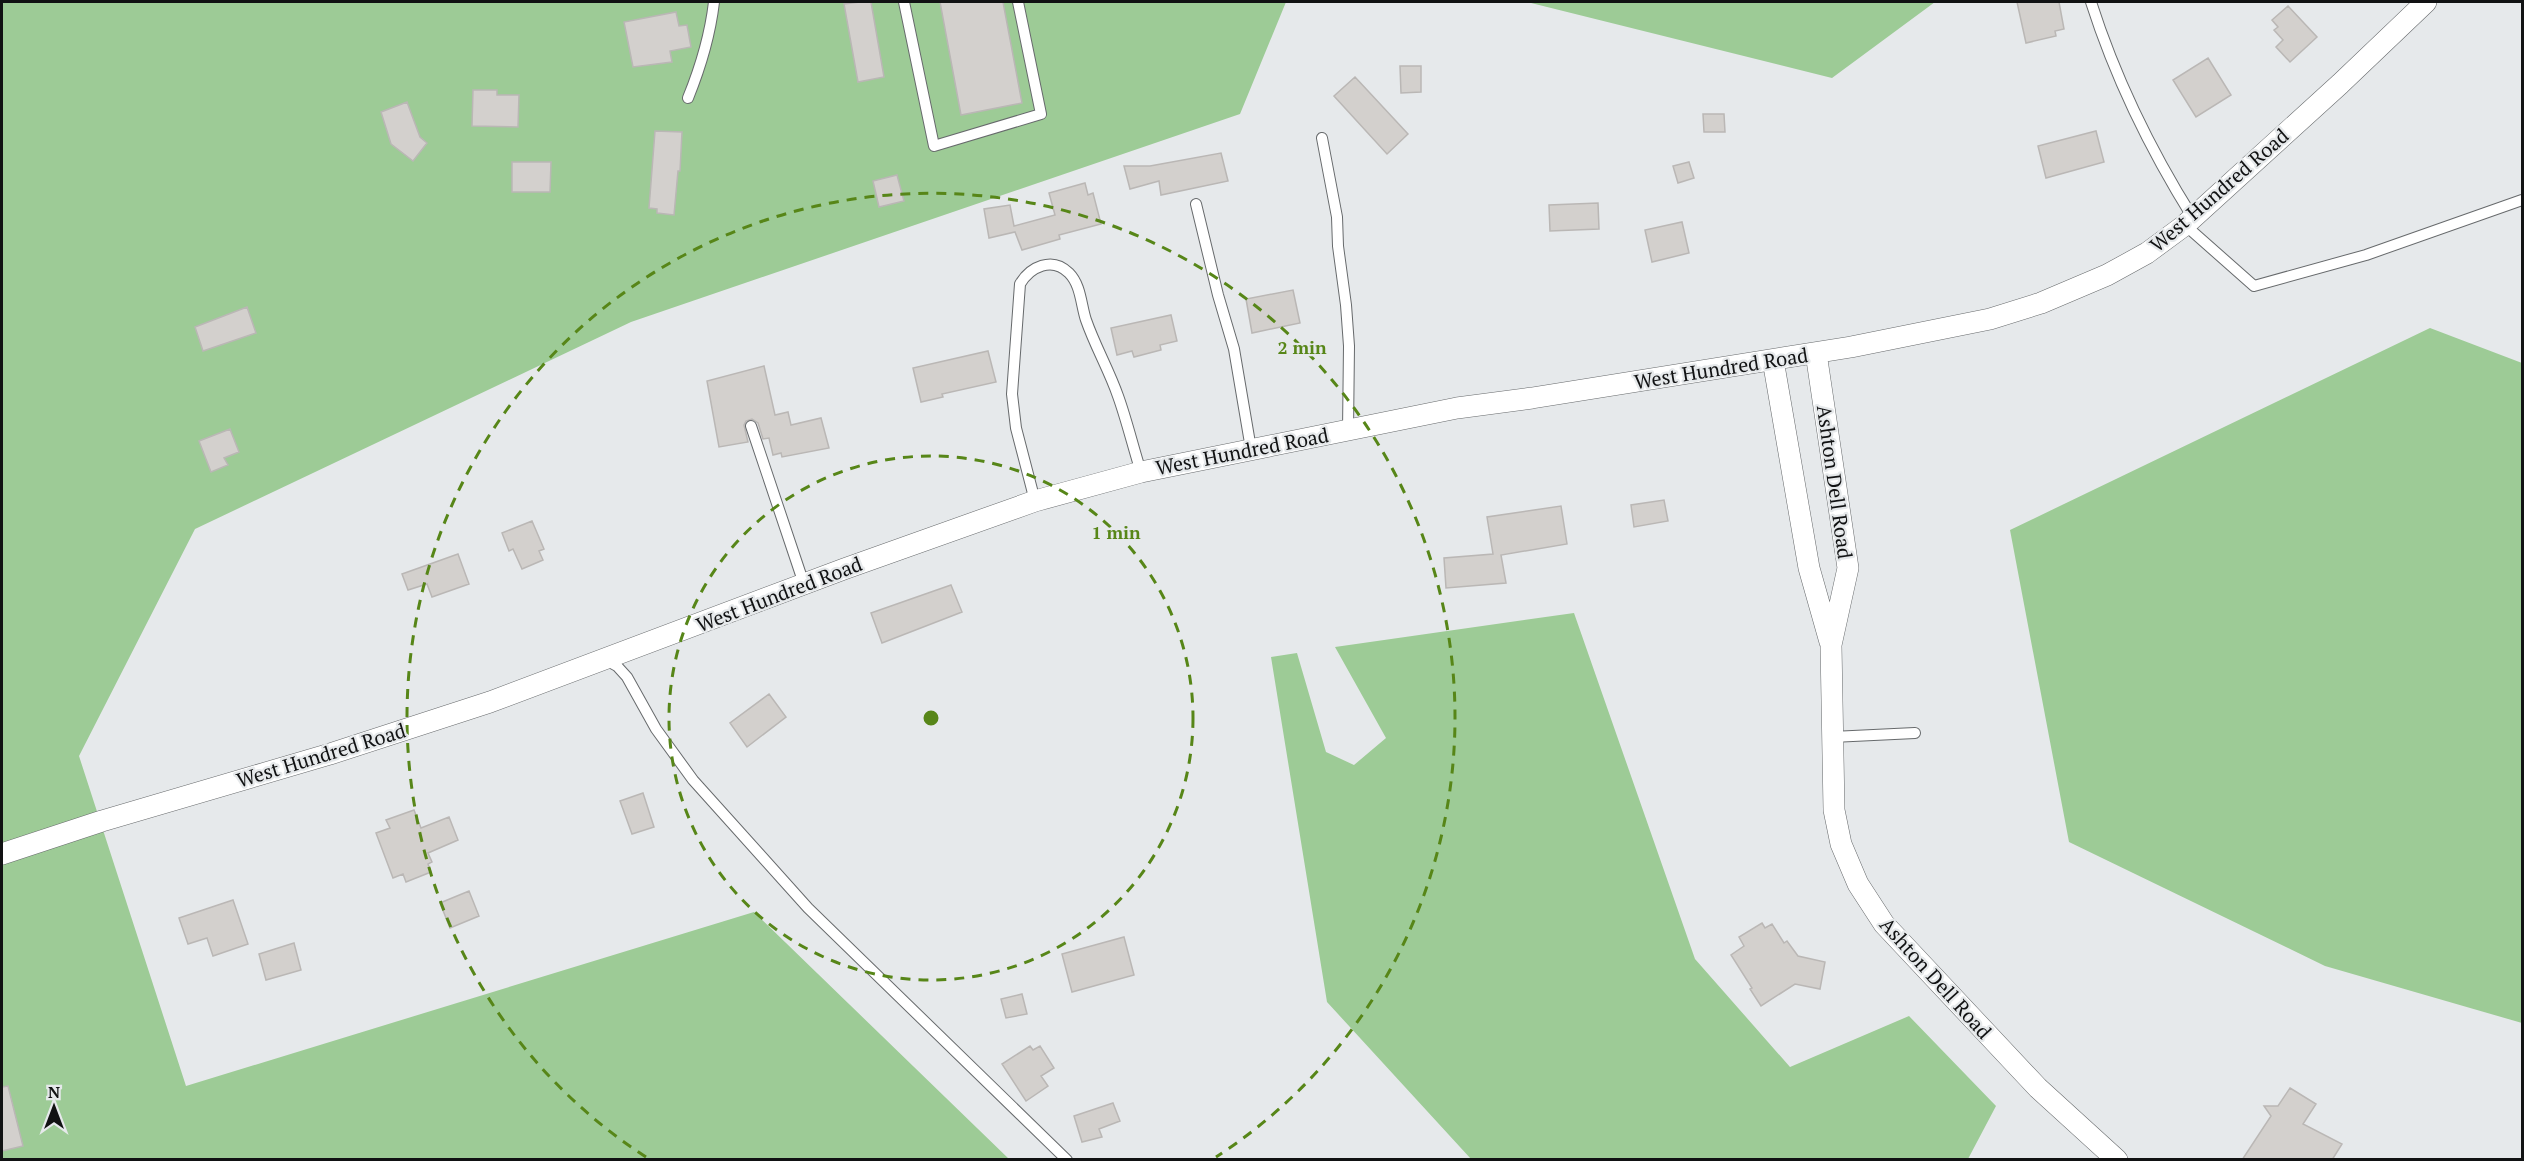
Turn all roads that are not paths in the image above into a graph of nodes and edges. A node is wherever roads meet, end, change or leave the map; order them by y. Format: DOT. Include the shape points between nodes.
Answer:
graph roads {
  1 [pos="714,2"];
  2 [pos="904,2"];
  3 [pos="1018,2"];
  4 [pos="2091,2"];
  5 [pos="2426,2"];
  6 [pos="688,98"];
  7 [pos="1322,138"];
  8 [pos="2523,200"];
  9 [pos="1196,204"];
  10 [pos="2189,221"];
  11 [pos="1816,353"];
  12 [pos="1773,360"];
  13 [pos="752,426"];
  14 [pos="1348,430"];
  15 [pos="1251,449"];
  16 [pos="1141,472"];
  17 [pos="1035,501"];
  18 [pos="804,584"];
  19 [pos="1831,645"];
  20 [pos="606,660"];
  21 [pos="1915,734"];
  22 [pos="1832,737"];
  23 [pos="2,854"];
  24 [pos="1067,1160"];
  25 [pos="2117,1160"];
  1 -- 6 [label="lane" via="702,62"];
  2 -- 3 [label="lane" via="934,146 1041,114"];
  4 -- 10 [label="lane" via="2120,77"];
  5 -- 10 [label="street, West Hundred Road"];
  7 -- 14 [label="lane" via="1334,197 1346,305"];
  8 -- 10 [label="lane" via="2366,255 2253,286"];
  9 -- 15 [label="lane" via="1234,349"];
  10 -- 11 [label="street, West Hundred Road" via="2147,253 2041,303 1990,319"];
  11 -- 12 [label="street, West Hundred Road"];
  11 -- 19 [label="street, Ashton Dell Road" via="1848,568"];
  12 -- 14 [label="street, West Hundred Road" via="1455,409"];
  12 -- 19 [label="street, Ashton Dell Road" via="1809,568"];
  13 -- 18 [label="lane"];
  14 -- 15 [label="street, West Hundred Road"];
  15 -- 16 [label="street, West Hundred Road"];
  16 -- 17 [label="street, West Hundred Road"];
  16 -- 17 [label="lane" via="1118,396 1085,319 1077,285 1063,268 1039,265 1026,273 1020,284 1012,394 1016,428"];
  17 -- 18 [label="street, West Hundred Road"];
  18 -- 20 [label="street, West Hundred Road"];
  19 -- 22 [label="street, Ashton Dell Road"];
  20 -- 23 [label="street, West Hundred Road" via="330,754"];
  20 -- 24 [label="lane" via="627,677 656,729 693,780 808,908"];
  21 -- 22 [label="lane"];
  22 -- 25 [label="street, Ashton Dell Road" via="1834,810 1841,844 1858,884 1884,924 2038,1088"];
}
